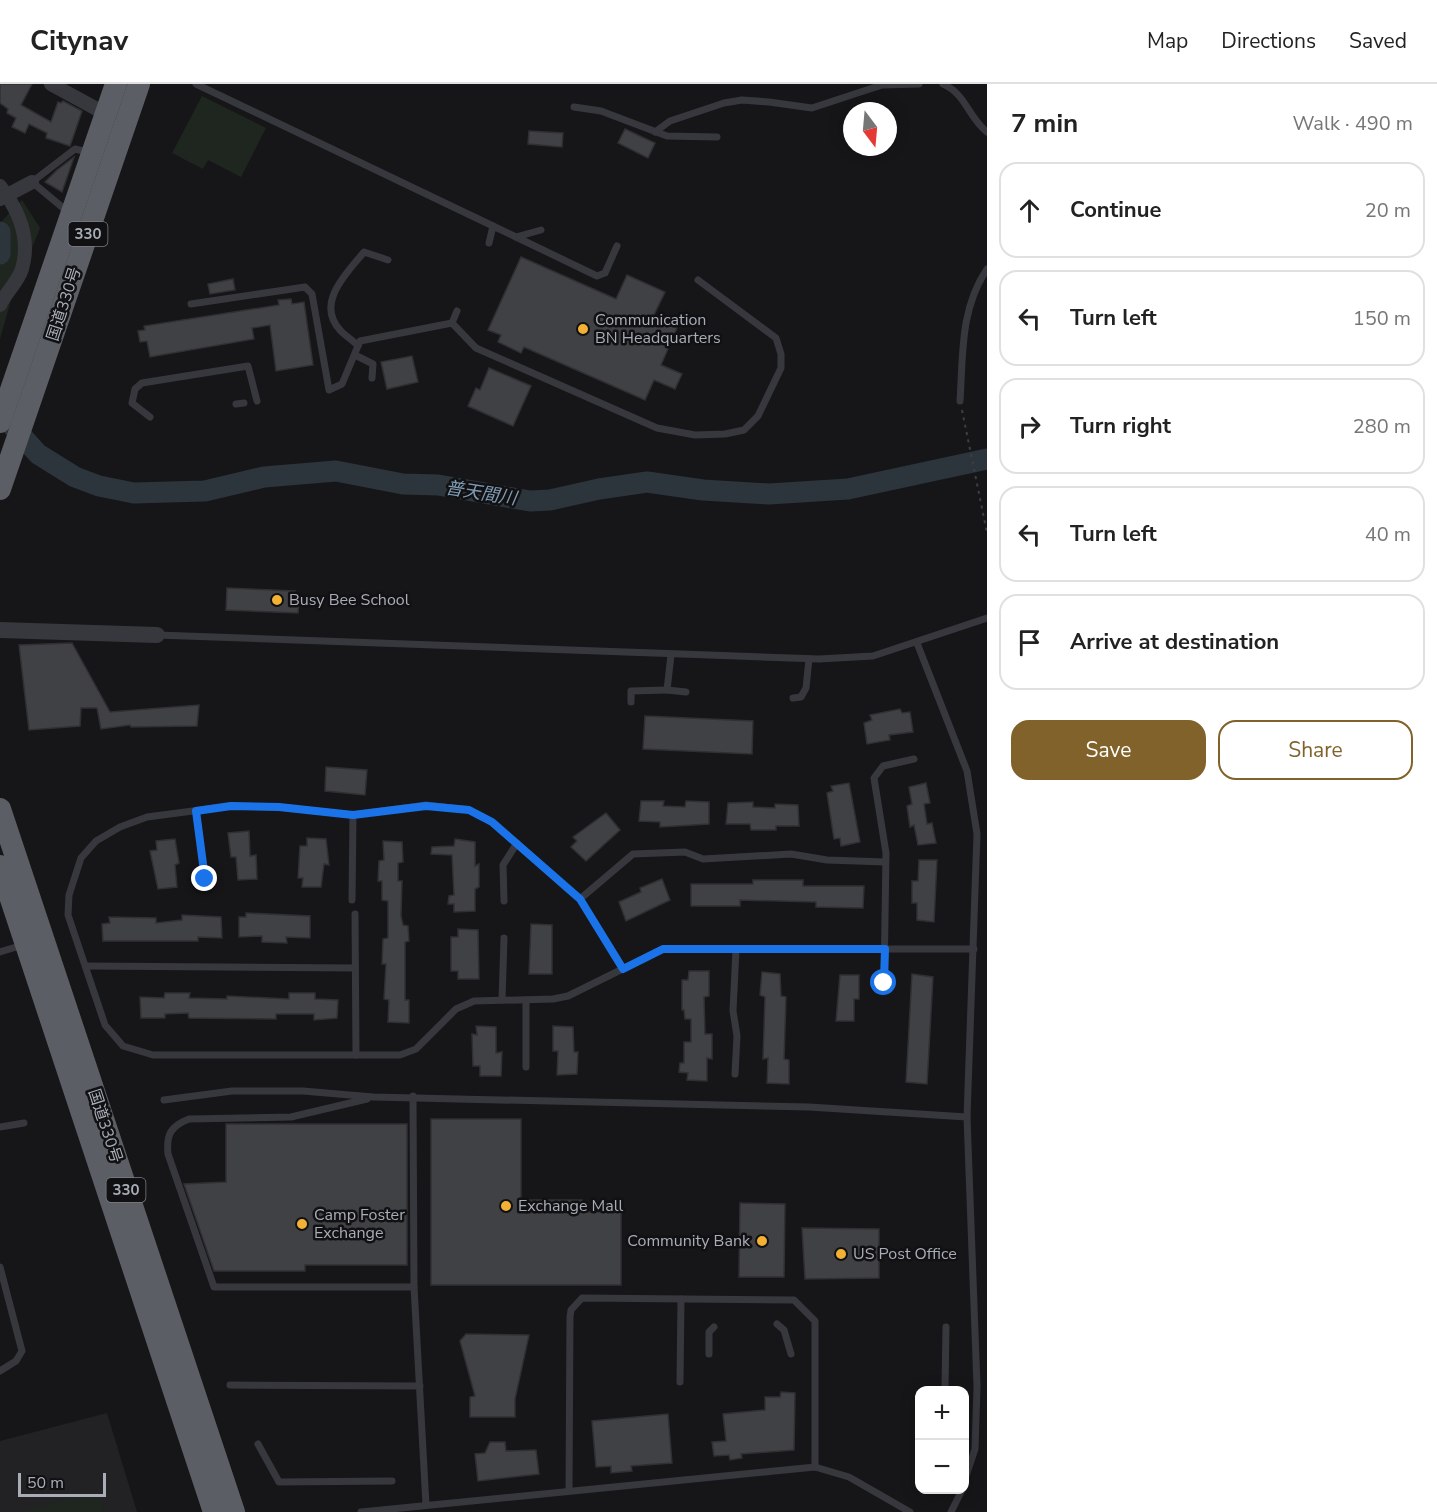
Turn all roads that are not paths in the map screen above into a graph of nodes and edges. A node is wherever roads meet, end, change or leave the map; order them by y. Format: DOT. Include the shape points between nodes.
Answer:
graph roads {
  1 [pos="51,84"];
  2 [pos="116,84"];
  3 [pos="139,84"];
  4 [pos="196,84"];
  5 [pos="919,84"];
  6 [pos="943,84"];
  7 [pos="574,107"];
  8 [pos="106,114"];
  9 [pos="655,132"];
  10 [pos="987,132"];
  11 [pos="717,137"];
  12 [pos="92,154"];
  13 [pos="32,182"];
  14 [pos="3,194"];
  15 [pos="70,213"];
  16 [pos="493,226"];
  17 [pos="541,230"];
  18 [pos="516,237"];
  19 [pos="489,243"];
  20 [pos="616,246"];
  21 [pos="387,260"];
  22 [pos="987,268"];
  23 [pos="698,280"];
  24 [pos="0,304"];
  25 [pos="191,304"];
  26 [pos="457,311"];
  27 [pos="452,323"];
  28 [pos="358,346"];
  29 [pos="355,355"];
  30 [pos="372,378"];
  31 [pos="257,401"];
  32 [pos="960,401"];
  33 [pos="244,403"];
  34 [pos="236,404"];
  35 [pos="150,417"];
  36 [pos="0,422"];
  37 [pos="3,482"];
  38 [pos="987,618"];
  39 [pos="0,630"];
  40 [pos="157,634"];
  41 [pos="917,643"];
  42 [pos="671,655"];
  43 [pos="809,659"];
  44 [pos="667,690"];
  45 [pos="686,692"];
  46 [pos="792,698"];
  47 [pos="631,702"];
  48 [pos="914,759"];
  49 [pos="0,809"];
  50 [pos="196,811"];
  51 [pos="353,815"];
  52 [pos="517,843"];
  53 [pos="885,862"];
  54 [pos="0,866"];
  55 [pos="205,879"];
  56 [pos="580,899"];
  57 [pos="352,900"];
  58 [pos="504,901"];
  59 [pos="355,914"];
  60 [pos="504,938"];
  61 [pos="34,942"];
  62 [pos="736,949"];
  63 [pos="885,949"];
  64 [pos="974,949"];
  65 [pos="0,952"];
  66 [pos="87,966"];
  67 [pos="355,968"];
  68 [pos="623,969"];
  69 [pos="884,983"];
  70 [pos="502,1000"];
  71 [pos="526,1000"];
  72 [pos="356,1055"];
  73 [pos="526,1066"];
  74 [pos="735,1074"];
  75 [pos="413,1096"];
  76 [pos="373,1098"];
  77 [pos="164,1100"];
  78 [pos="966,1117"];
  79 [pos="24,1123"];
  80 [pos="0,1127"];
  81 [pos="0,1268"];
  82 [pos="414,1287"];
  83 [pos="681,1299"];
  84 [pos="777,1324"];
  85 [pos="714,1327"];
  86 [pos="946,1327"];
  87 [pos="791,1353"];
  88 [pos="709,1354"];
  89 [pos="0,1371"];
  90 [pos="680,1382"];
  91 [pos="230,1385"];
  92 [pos="420,1386"];
  93 [pos="945,1386"];
  94 [pos="258,1444"];
  95 [pos="815,1467"];
  96 [pos="969,1467"];
  97 [pos="392,1481"];
  98 [pos="569,1491"];
  99 [pos="960,1494"];
  100 [pos="426,1505"];
  101 [pos="214,1512"];
  102 [pos="234,1512"];
  103 [pos="361,1512"];
  104 [pos="910,1512"];
  105 [pos="951,1512"];
  1 -- 8 [label="street"];
  2 -- 8 [label="highway, 国道330号 / 330"];
  3 -- 37 [label="highway, 国道330号 / 330"];
  4 -- 16 [label="lane"];
  5 -- 9 [label="lane" via="882,85 812,108 751,100 724,103 670,121"];
  6 -- 10 [label="lane" via="960,94 974,119"];
  7 -- 9 [label="lane" via="601,111"];
  8 -- 12 [label="highway, 国道330号 / 330"];
  9 -- 11 [label="lane" via="667,136"];
  12 -- 13 [label="lane" via="75,149"];
  12 -- 15 [label="highway, 国道330号 / 330"];
  13 -- 14 [label="street"];
  13 -- 15 [label="lane"];
  14 -- 24 [label="street" via="18,211 26,244 22,268"];
  15 -- 36 [label="highway, 国道330号 / 330"];
  16 -- 18 [label="lane"];
  16 -- 19 [label="lane"];
  17 -- 18 [label="lane"];
  18 -- 20 [label="lane" via="597,276 605,273"];
  21 -- 28 [label="lane" via="364,252 333,296 330,306 337,324"];
  22 -- 32 [label="lane" via="967,310"];
  23 -- 27 [label="lane" via="776,338 782,354 782,368 758,416 744,430 725,435 695,435 657,428 476,348"];
  25 -- 29 [label="lane" via="305,287 312,294 329,390 342,384"];
  26 -- 27 [label="lane"];
  27 -- 28 [label="lane" via="360,341"];
  28 -- 29 [label="lane"];
  29 -- 30 [label="lane" via="373,364"];
  31 -- 35 [label="lane" via="248,366 142,383 135,388 132,404"];
  33 -- 34 [label="lane"];
  38 -- 41 [label="lane"];
  39 -- 40 [label="street"];
  40 -- 42 [label="lane"];
  41 -- 43 [label="lane" via="873,656"];
  41 -- 64 [label="lane" via="967,771 974,806"];
  42 -- 43 [label="lane"];
  42 -- 44 [label="lane"];
  43 -- 46 [label="lane" via="806,688 801,697"];
  44 -- 45 [label="lane"];
  44 -- 47 [label="lane" via="631,691"];
  48 -- 53 [label="lane" via="883,766 874,778"];
  49 -- 61 [label="highway, 国道330号 / 330"];
  50 -- 51 [label="lane" via="231,806 279,807"];
  50 -- 55 [label="lane"];
  50 -- 66 [label="lane" via="147,817 120,827 96,842 81,858 69,895 68,915"];
  51 -- 52 [label="lane" via="426,806 469,810 492,822"];
  51 -- 57 [label="lane"];
  52 -- 56 [label="lane"];
  52 -- 58 [label="lane" via="503,865"];
  53 -- 56 [label="lane" via="791,854 703,859 685,852 633,854"];
  53 -- 63 [label="lane"];
  54 -- 61 [label="highway, 国道330号 / 330"];
  56 -- 68 [label="lane"];
  59 -- 67 [label="lane"];
  60 -- 70 [label="lane"];
  61 -- 65 [label="lane"];
  61 -- 101 [label="highway, 国道330号 / 330"];
  61 -- 102 [label="highway, 国道330号 / 330"];
  62 -- 63 [label="lane"];
  62 -- 68 [label="lane" via="663,949"];
  62 -- 74 [label="lane"];
  63 -- 64 [label="lane"];
  63 -- 69 [label="lane"];
  64 -- 78 [label="lane"];
  66 -- 67 [label="lane"];
  66 -- 72 [label="lane" via="105,1025 123,1046 153,1055"];
  67 -- 72 [label="lane"];
  68 -- 71 [label="lane" via="568,996"];
  70 -- 71 [label="lane"];
  70 -- 72 [label="lane" via="474,1001 456,1009 416,1049 400,1055"];
  71 -- 73 [label="lane"];
  75 -- 76 [label="lane"];
  75 -- 78 [label="lane" via="809,1107"];
  75 -- 82 [label="lane"];
  76 -- 77 [label="lane" via="232,1091"];
  76 -- 82 [label="lane" via="291,1117 189,1119 170,1130 166,1139 168,1154 214,1287"];
  78 -- 96 [label="lane" via="977,1386 975,1449"];
  79 -- 80 [label="lane"];
  81 -- 89 [label="lane" via="22,1351 16,1361"];
  82 -- 92 [label="lane"];
  83 -- 90 [label="lane"];
  83 -- 95 [label="lane" via="794,1300 815,1321"];
  83 -- 98 [label="lane" via="582,1298 572,1310"];
  84 -- 87 [label="lane" via="784,1330"];
  85 -- 88 [label="lane" via="709,1332"];
  86 -- 93 [label="lane"];
  91 -- 92 [label="lane"];
  92 -- 100 [label="lane"];
  94 -- 97 [label="lane" via="279,1482"];
  95 -- 98 [label="lane"];
  95 -- 104 [label="lane" via="849,1477"];
  98 -- 100 [label="lane"];
  99 -- 105 [label="lane"];
  100 -- 103 [label="lane"];
}
